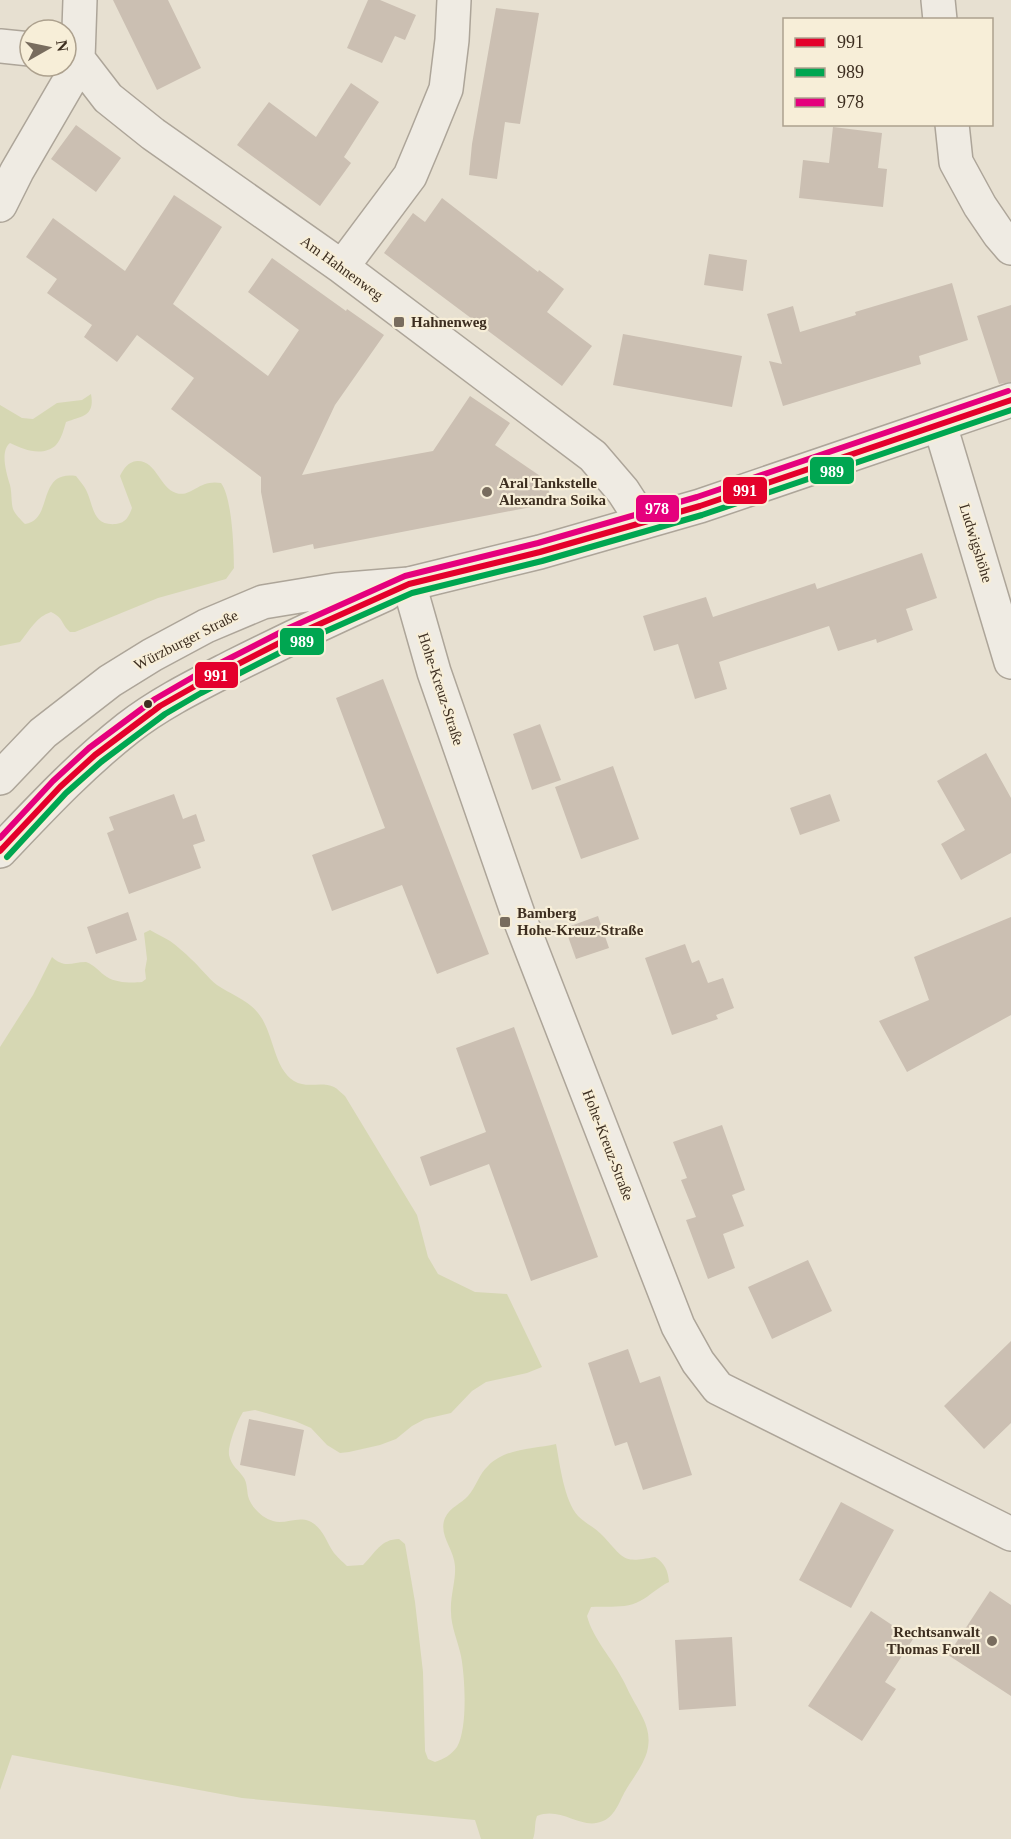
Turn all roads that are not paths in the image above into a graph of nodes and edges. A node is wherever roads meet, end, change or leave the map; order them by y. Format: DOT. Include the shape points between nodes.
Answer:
graph roads {
  1 [pos="80,0"];
  2 [pos="454,0"];
  3 [pos="938,0"];
  4 [pos="77,18"];
  5 [pos="940,18"];
  6 [pos="0,46"];
  7 [pos="18,48"];
  8 [pos="78,62"];
  9 [pos="71,78"];
  10 [pos="952,126"];
  11 [pos="0,205"];
  12 [pos="1011,248"];
  13 [pos="342,267"];
  14 [pos="1011,400"];
  15 [pos="940,425"];
  16 [pos="644,522"];
  17 [pos="409,584"];
  18 [pos="1011,662"];
  19 [pos="0,778"];
  20 [pos="0,851"];
  21 [pos="1011,1534"];
  1 -- 4 [label="street"];
  2 -- 13 [label="street" via="446,89 426,138 410,176"];
  3 -- 5 [label="street"];
  6 -- 7 [label="street"];
  8 -- 13 [label="street, Am Hahnenweg" via="108,98 153,134"];
  9 -- 11 [label="street"];
  10 -- 12 [label="street" via="956,162 980,206"];
  13 -- 16 [label="street, Am Hahnenweg" via="593,456"];
  14 -- 15 [label="street, Würzburger Straße"];
  15 -- 16 [label="street, Würzburger Straße"];
  15 -- 18 [label="street, Ludwigshöhe"];
  16 -- 17 [label="street, Würzburger Straße"];
  17 -- 19 [label="street, Würzburger Straße" via="263,602 206,626 110,681 43,733"];
  17 -- 20 [label="street, Würzburger Straße" via="293,636 160,706 94,755"];
  17 -- 21 [label="street, Hohe-Kreuz-Straße" via="434,672 519,917 678,1326 698,1362 718,1388"];
}
